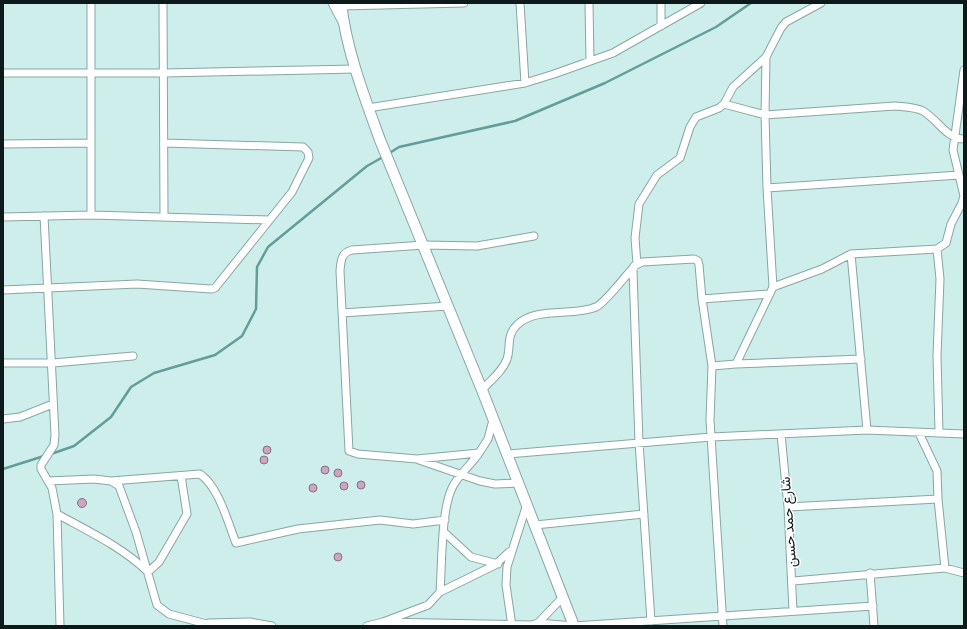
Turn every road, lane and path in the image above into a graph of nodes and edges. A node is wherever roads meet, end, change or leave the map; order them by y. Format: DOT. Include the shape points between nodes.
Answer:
graph roads {
  1 [pos="91,3"];
  2 [pos="163,3"];
  3 [pos="464,3"];
  4 [pos="520,3"];
  5 [pos="588,3"];
  6 [pos="661,3"];
  7 [pos="701,3"];
  8 [pos="821,3"];
  9 [pos="338,4"];
  10 [pos="661,26"];
  11 [pos="766,57"];
  12 [pos="590,61"];
  13 [pos="356,69"];
  14 [pos="964,70"];
  15 [pos="91,72"];
  16 [pos="3,73"];
  17 [pos="164,73"];
  18 [pos="525,83"];
  19 [pos="724,104"];
  20 [pos="368,108"];
  21 [pos="765,115"];
  22 [pos="956,139"];
  23 [pos="964,139"];
  24 [pos="91,143"];
  25 [pos="164,143"];
  26 [pos="3,144"];
  27 [pos="959,175"];
  28 [pos="766,188"];
  29 [pos="91,215"];
  30 [pos="44,216"];
  31 [pos="164,216"];
  32 [pos="3,217"];
  33 [pos="270,220"];
  34 [pos="534,236"];
  35 [pos="424,245"];
  36 [pos="937,248"];
  37 [pos="852,254"];
  38 [pos="636,265"];
  39 [pos="773,287"];
  40 [pos="48,289"];
  41 [pos="3,290"];
  42 [pos="769,294"];
  43 [pos="702,299"];
  44 [pos="448,306"];
  45 [pos="342,313"];
  46 [pos="133,356"];
  47 [pos="861,359"];
  48 [pos="3,363"];
  49 [pos="53,363"];
  50 [pos="736,364"];
  51 [pos="712,366"];
  52 [pos="482,390"];
  53 [pos="53,404"];
  54 [pos="3,420"];
  55 [pos="494,420"];
  56 [pos="867,430"];
  57 [pos="939,432"];
  58 [pos="919,433"];
  59 [pos="781,434"];
  60 [pos="964,434"];
  61 [pos="711,437"];
  62 [pos="639,442"];
  63 [pos="479,453"];
  64 [pos="507,454"];
  65 [pos="417,459"];
  66 [pos="462,474"];
  67 [pos="181,476"];
  68 [pos="48,481"];
  69 [pos="111,481"];
  70 [pos="519,483"];
  71 [pos="938,499"];
  72 [pos="527,504"];
  73 [pos="788,507"];
  74 [pos="57,514"];
  75 [pos="644,514"];
  76 [pos="445,520"];
  77 [pos="535,525"];
  78 [pos="444,533"];
  79 [pos="512,549"];
  80 [pos="498,564"];
  81 [pos="945,568"];
  82 [pos="148,572"];
  83 [pos="963,572"];
  84 [pos="870,573"];
  85 [pos="792,581"];
  86 [pos="440,592"];
  87 [pos="563,597"];
  88 [pos="873,606"];
  89 [pos="793,611"];
  90 [pos="722,616"];
  91 [pos="651,621"];
  92 [pos="206,623"];
  93 [pos="381,624"];
  94 [pos="512,625"];
  95 [pos="533,625"];
  96 [pos="60,626"];
  97 [pos="214,626"];
  98 [pos="272,626"];
  99 [pos="367,626"];
  100 [pos="574,626"];
  101 [pos="723,626"];
  102 [pos="874,626"];
  1 -- 15 [label="street"];
  2 -- 17 [label="street"];
  3 -- 9 [label="street"];
  4 -- 18 [label="street"];
  5 -- 12 [label="street"];
  6 -- 10 [label="street"];
  7 -- 10 [label="street"];
  8 -- 11 [label="street" via="786,22"];
  9 -- 13 [label="street"];
  10 -- 12 [label="street" via="613,53"];
  11 -- 19 [label="street" via="733,87"];
  11 -- 21 [label="street"];
  12 -- 18 [label="street"];
  13 -- 17 [label="street"];
  13 -- 20 [label="street"];
  14 -- 22 [label="street"];
  15 -- 16 [label="street"];
  15 -- 17 [label="street"];
  15 -- 24 [label="street"];
  17 -- 25 [label="street"];
  18 -- 20 [label="street"];
  19 -- 21 [label="street"];
  19 -- 38 [label="street" via="714,112 696,117 680,158 657,175 645,193 637,214"];
  20 -- 35 [label="street"];
  21 -- 22 [label="street" via="911,107 923,111"];
  21 -- 28 [label="street"];
  22 -- 23 [label="street"];
  22 -- 27 [label="street" via="953,150"];
  24 -- 26 [label="street"];
  24 -- 29 [label="street"];
  25 -- 31 [label="street"];
  25 -- 33 [label="street" via="303,147 309,158 292,192"];
  27 -- 28 [label="street"];
  27 -- 36 [label="street" via="963,187 962,203 951,224 946,242"];
  28 -- 39 [label="street"];
  29 -- 30 [label="street"];
  29 -- 31 [label="street"];
  30 -- 32 [label="street"];
  30 -- 40 [label="street"];
  31 -- 33 [label="street"];
  33 -- 40 [label="street" via="218,286 211,290 137,284"];
  34 -- 35 [label="street" via="477,246"];
  35 -- 44 [label="street"];
  35 -- 45 [label="street" via="345,252 341,257 340,271"];
  36 -- 37 [label="street"];
  36 -- 57 [label="street" via="940,279 937,356"];
  37 -- 39 [label="street" via="822,269"];
  37 -- 47 [label="street"];
  38 -- 43 [label="street" via="642,262 694,259 698,261"];
  38 -- 52 [label="street" via="595,307 535,315 516,325 510,334 508,358"];
  38 -- 62 [label="street" via="632,282"];
  39 -- 42 [label="street"];
  40 -- 41 [label="street"];
  40 -- 49 [label="street"];
  42 -- 43 [label="street"];
  42 -- 50 [label="street"];
  43 -- 51 [label="street"];
  44 -- 45 [label="street"];
  44 -- 52 [label="street"];
  45 -- 65 [label="street" via="349,451"];
  46 -- 49 [label="street"];
  47 -- 50 [label="street"];
  47 -- 56 [label="street"];
  48 -- 49 [label="street"];
  49 -- 53 [label="street"];
  50 -- 51 [label="street"];
  51 -- 61 [label="street"];
  52 -- 55 [label="street"];
  53 -- 54 [label="street"];
  53 -- 68 [label="street" via="54,445 41,465"];
  55 -- 63 [label="street" via="488,439"];
  55 -- 64 [label="street"];
  56 -- 58 [label="street"];
  56 -- 59 [label="street"];
  57 -- 58 [label="street"];
  57 -- 60 [label="street"];
  58 -- 71 [label="street" via="937,471"];
  59 -- 61 [label="street"];
  59 -- 73 [label="street, شارع حمد حسن"];
  61 -- 62 [label="street"];
  61 -- 90 [label="street"];
  62 -- 64 [label="street"];
  62 -- 75 [label="street"];
  63 -- 65 [label="street"];
  63 -- 66 [label="street"];
  64 -- 70 [label="street"];
  65 -- 66 [label="street"];
  66 -- 70 [label="street" via="495,484"];
  66 -- 76 [label="street" via="450,493"];
  67 -- 69 [label="street"];
  67 -- 76 [label="street" via="200,474 207,479 216,494 236,543 298,528 380,520 413,524"];
  67 -- 82 [label="street" via="188,514 159,562"];
  68 -- 69 [label="street"];
  68 -- 74 [label="street" via="52,488"];
  69 -- 82 [label="street" via="119,486"];
  70 -- 72 [label="street"];
  71 -- 73 [label="street"];
  71 -- 81 [label="street"];
  72 -- 77 [label="street"];
  72 -- 79 [label="street"];
  73 -- 85 [label="street, شارع حمد حسن"];
  74 -- 82 [label="street" via="136,560"];
  74 -- 96 [label="street"];
  75 -- 77 [label="street"];
  75 -- 91 [label="street"];
  76 -- 78 [label="street"];
  77 -- 87 [label="street"];
  78 -- 80 [label="street" via="471,557"];
  78 -- 86 [label="street"];
  79 -- 80 [label="street"];
  79 -- 94 [label="street" via="506,585"];
  80 -- 86 [label="street"];
  81 -- 83 [label="street"];
  81 -- 84 [label="street"];
  82 -- 92 [label="street" via="157,605 163,610"];
  84 -- 85 [label="street"];
  84 -- 88 [label="street"];
  85 -- 89 [label="street, شارع حمد حسن"];
  86 -- 93 [label="street" via="428,605"];
  87 -- 95 [label="street"];
  87 -- 100 [label="street"];
  88 -- 89 [label="street"];
  88 -- 102 [label="street"];
  89 -- 90 [label="street"];
  90 -- 91 [label="street"];
  90 -- 101 [label="street"];
  91 -- 100 [label="street"];
  92 -- 97 [label="street"];
  92 -- 98 [label="street" via="250,622"];
  93 -- 94 [label="street"];
  93 -- 99 [label="street"];
  94 -- 95 [label="street"];
  95 -- 100 [label="street"];
}
